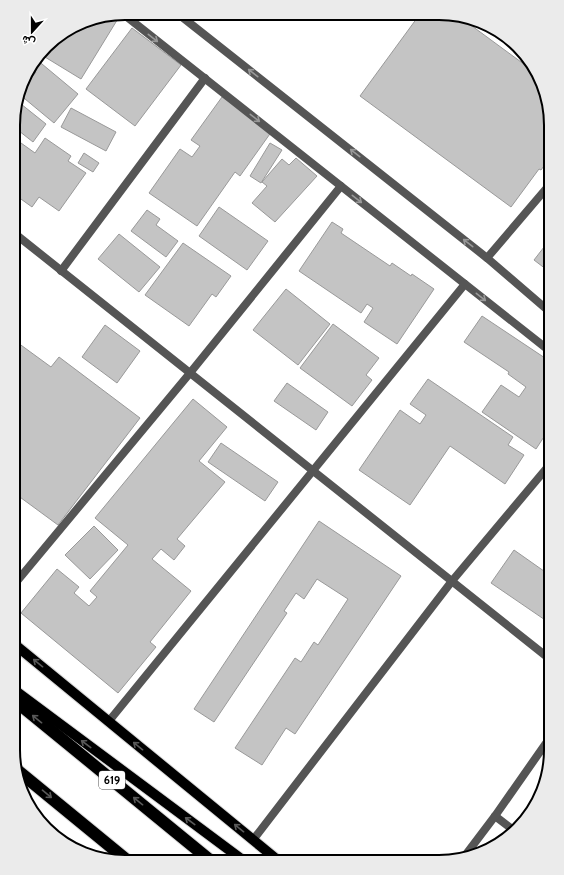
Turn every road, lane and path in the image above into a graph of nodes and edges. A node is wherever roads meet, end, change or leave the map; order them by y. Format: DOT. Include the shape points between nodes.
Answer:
graph roads {
  1 [pos="131,20"];
  2 [pos="186,20"];
  3 [pos="205,78"];
  4 [pos="341,186"];
  5 [pos="544,191"];
  6 [pos="20,238"];
  7 [pos="487,258"];
  8 [pos="61,271"];
  9 [pos="465,284"];
  10 [pos="544,307"];
  11 [pos="544,346"];
  12 [pos="190,373"];
  13 [pos="313,471"];
  14 [pos="544,471"];
  15 [pos="20,578"];
  16 [pos="452,581"];
  17 [pos="20,649"];
  18 [pos="544,654"];
  19 [pos="20,694"];
  20 [pos="20,705"];
  21 [pos="109,721"];
  22 [pos="544,746"];
  23 [pos="23,775"];
  24 [pos="495,816"];
  25 [pos="510,827"];
  26 [pos="253,840"];
  27 [pos="469,850"];
  28 [pos="120,855"];
  29 [pos="204,855"];
  30 [pos="236,855"];
  31 [pos="271,855"];
  1 -- 3 [label="street, one-way"];
  7 -- 2 [label="street, one-way"];
  3 -- 4 [label="street, one-way"];
  3 -- 8 [label="street"];
  4 -- 9 [label="street, one-way"];
  4 -- 12 [label="street"];
  5 -- 7 [label="street"];
  6 -- 8 [label="street"];
  7 -- 10 [label="street"];
  8 -- 12 [label="street"];
  9 -- 11 [label="street, one-way"];
  9 -- 13 [label="street"];
  12 -- 13 [label="street"];
  12 -- 15 [label="street"];
  13 -- 16 [label="street"];
  13 -- 21 [label="street"];
  14 -- 16 [label="street"];
  16 -- 18 [label="street"];
  16 -- 26 [label="street"];
  21 -- 17 [label="main road, one-way"];
  30 -- 19 [label="main road, one-way"];
  29 -- 20 [label="highway, 619, one-way"];
  26 -- 21 [label="main road, one-way"];
  22 -- 24 [label="street"];
  23 -- 28 [label="highway, one-way"];
  24 -- 25 [label="street"];
  24 -- 27 [label="street"];
  26 -- 31 [label="main road"];
}
